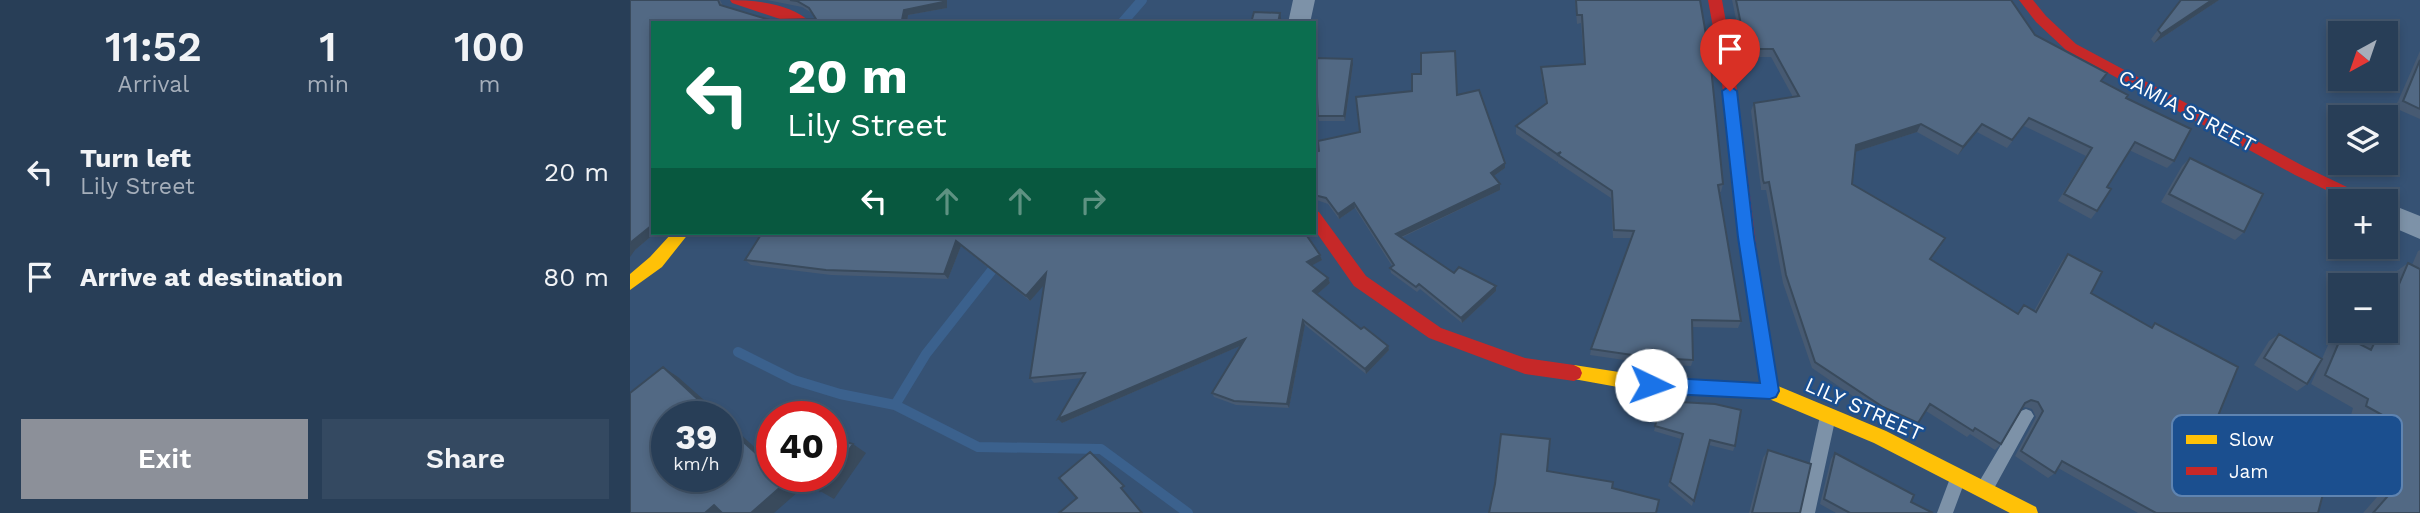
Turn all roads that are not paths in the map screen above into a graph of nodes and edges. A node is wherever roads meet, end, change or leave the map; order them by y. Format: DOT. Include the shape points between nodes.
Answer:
graph roads {
  1 [pos="737,0"];
  2 [pos="1304,0"];
  3 [pos="1715,0"];
  4 [pos="2026,0"];
  5 [pos="800,21"];
  6 [pos="1299,21"];
  7 [pos="2338,189"];
  8 [pos="2398,218"];
  9 [pos="1316,219"];
  10 [pos="2420,228"];
  11 [pos="679,235"];
  12 [pos="630,283"];
  13 [pos="1770,391"];
  14 [pos="1828,415"];
  15 [pos="2026,416"];
  16 [pos="1959,476"];
  17 [pos="1984,489"];
  18 [pos="1807,513"];
  19 [pos="1945,513"];
  20 [pos="2029,513"];
  1 -- 5 [label="street"];
  2 -- 6 [label="street"];
  3 -- 13 [label="street, LILY STREET"];
  4 -- 7 [label="street, CAMIA STREET" via="2071,47"];
  8 -- 10 [label="street"];
  9 -- 13 [label="street" via="1360,281 1436,333 1525,366 1651,385"];
  11 -- 12 [label="street"];
  13 -- 14 [label="street, LILY STREET"];
  14 -- 16 [label="street, LILY STREET"];
  14 -- 18 [label="lane"];
  15 -- 17 [label="lane"];
  16 -- 17 [label="street, LILY STREET"];
  16 -- 19 [label="lane"];
  17 -- 20 [label="street, LILY STREET"];
}
